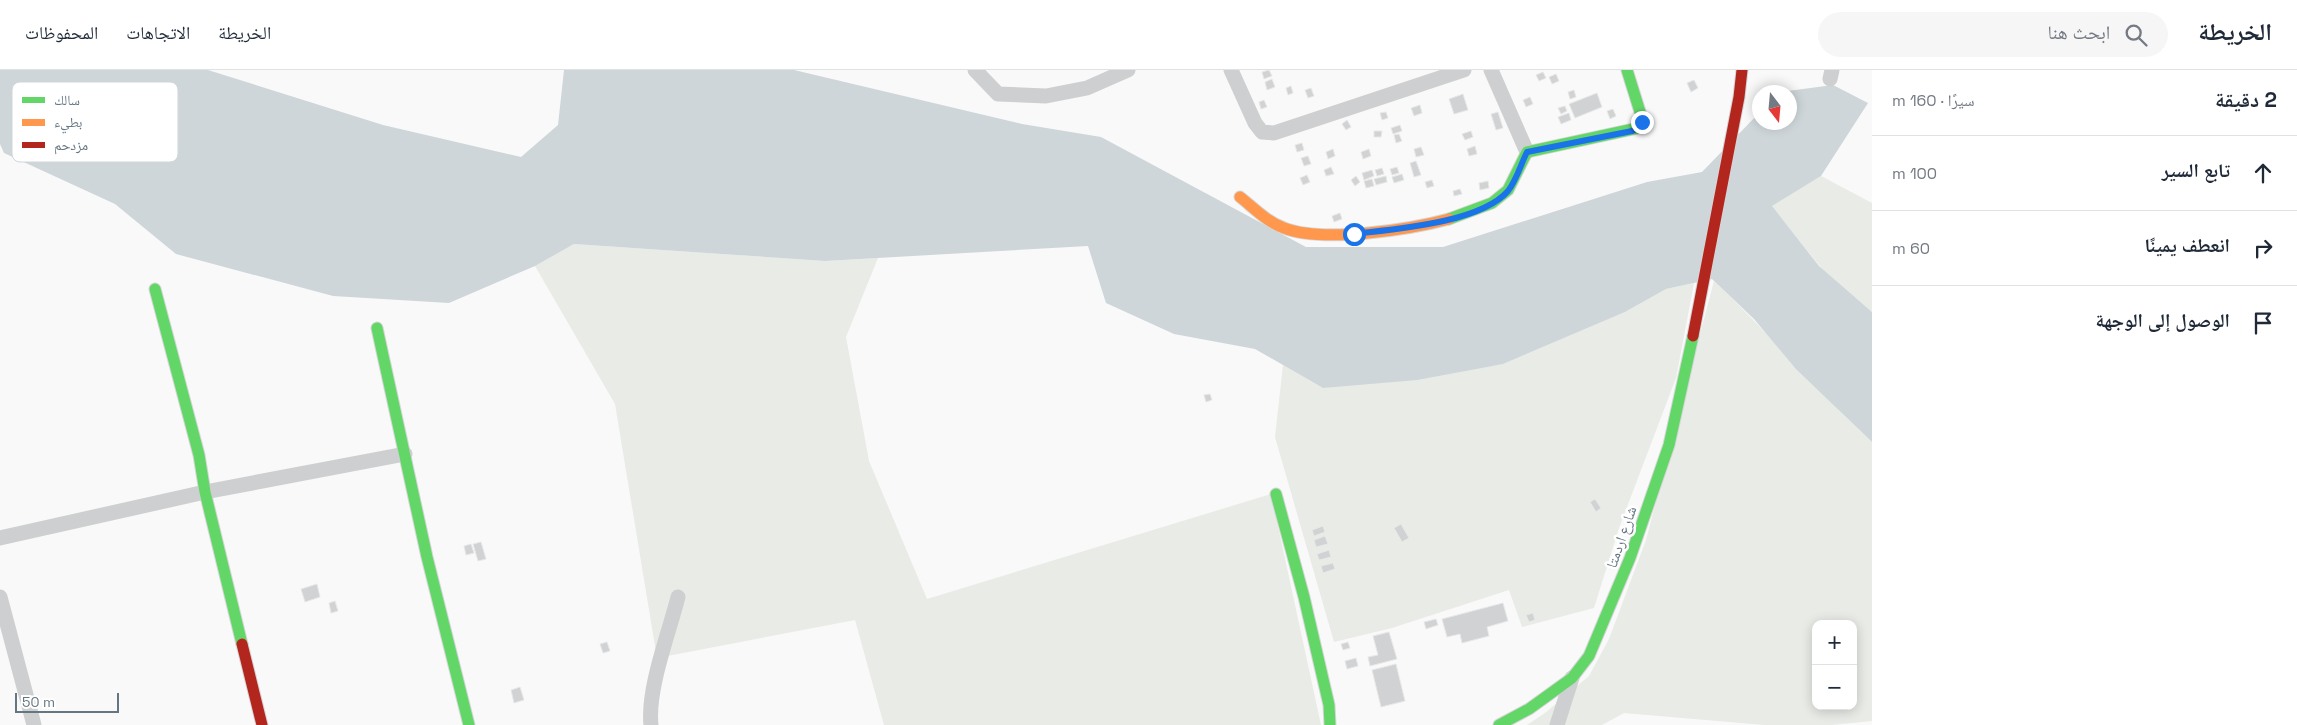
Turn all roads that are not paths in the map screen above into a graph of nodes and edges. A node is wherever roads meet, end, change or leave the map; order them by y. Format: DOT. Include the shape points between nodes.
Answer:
graph roads {
  1 [pos="975,70"];
  2 [pos="1128,70"];
  3 [pos="1230,70"];
  4 [pos="1464,70"];
  5 [pos="1491,70"];
  6 [pos="1627,70"];
  7 [pos="1742,70"];
  8 [pos="1527,152"];
  9 [pos="1240,197"];
  10 [pos="155,289"];
  11 [pos="377,328"];
  12 [pos="405,454"];
  13 [pos="205,492"];
  14 [pos="1276,494"];
  15 [pos="0,538"];
  16 [pos="678,596"];
  17 [pos="0,597"];
  18 [pos="1572,678"];
  19 [pos="34,725"];
  20 [pos="262,725"];
  21 [pos="469,725"];
  22 [pos="651,725"];
  23 [pos="1330,725"];
  24 [pos="1499,725"];
  25 [pos="1557,725"];
  1 -- 2 [label="street" via="998,94 1046,96 1087,88"];
  3 -- 4 [label="street" via="1255,123 1262,132 1274,134"];
  5 -- 8 [label="street"];
  6 -- 8 [label="street" via="1641,115 1638,128"];
  7 -- 18 [label="street, شارع اردمتا" via="1669,445 1634,548 1589,656"];
  8 -- 9 [label="street" via="1508,190 1491,204 1465,215 1414,227 1318,235 1289,230 1269,220"];
  10 -- 13 [label="street" via="199,455"];
  11 -- 12 [label="street"];
  12 -- 13 [label="street"];
  12 -- 21 [label="street"];
  13 -- 15 [label="street"];
  13 -- 20 [label="street"];
  14 -- 23 [label="street" via="1304,597 1329,704"];
  16 -- 22 [label="street" via="654,688"];
  17 -- 19 [label="street"];
  18 -- 24 [label="street, شارع اردمتا" via="1529,709"];
  18 -- 25 [label="street"];
}
